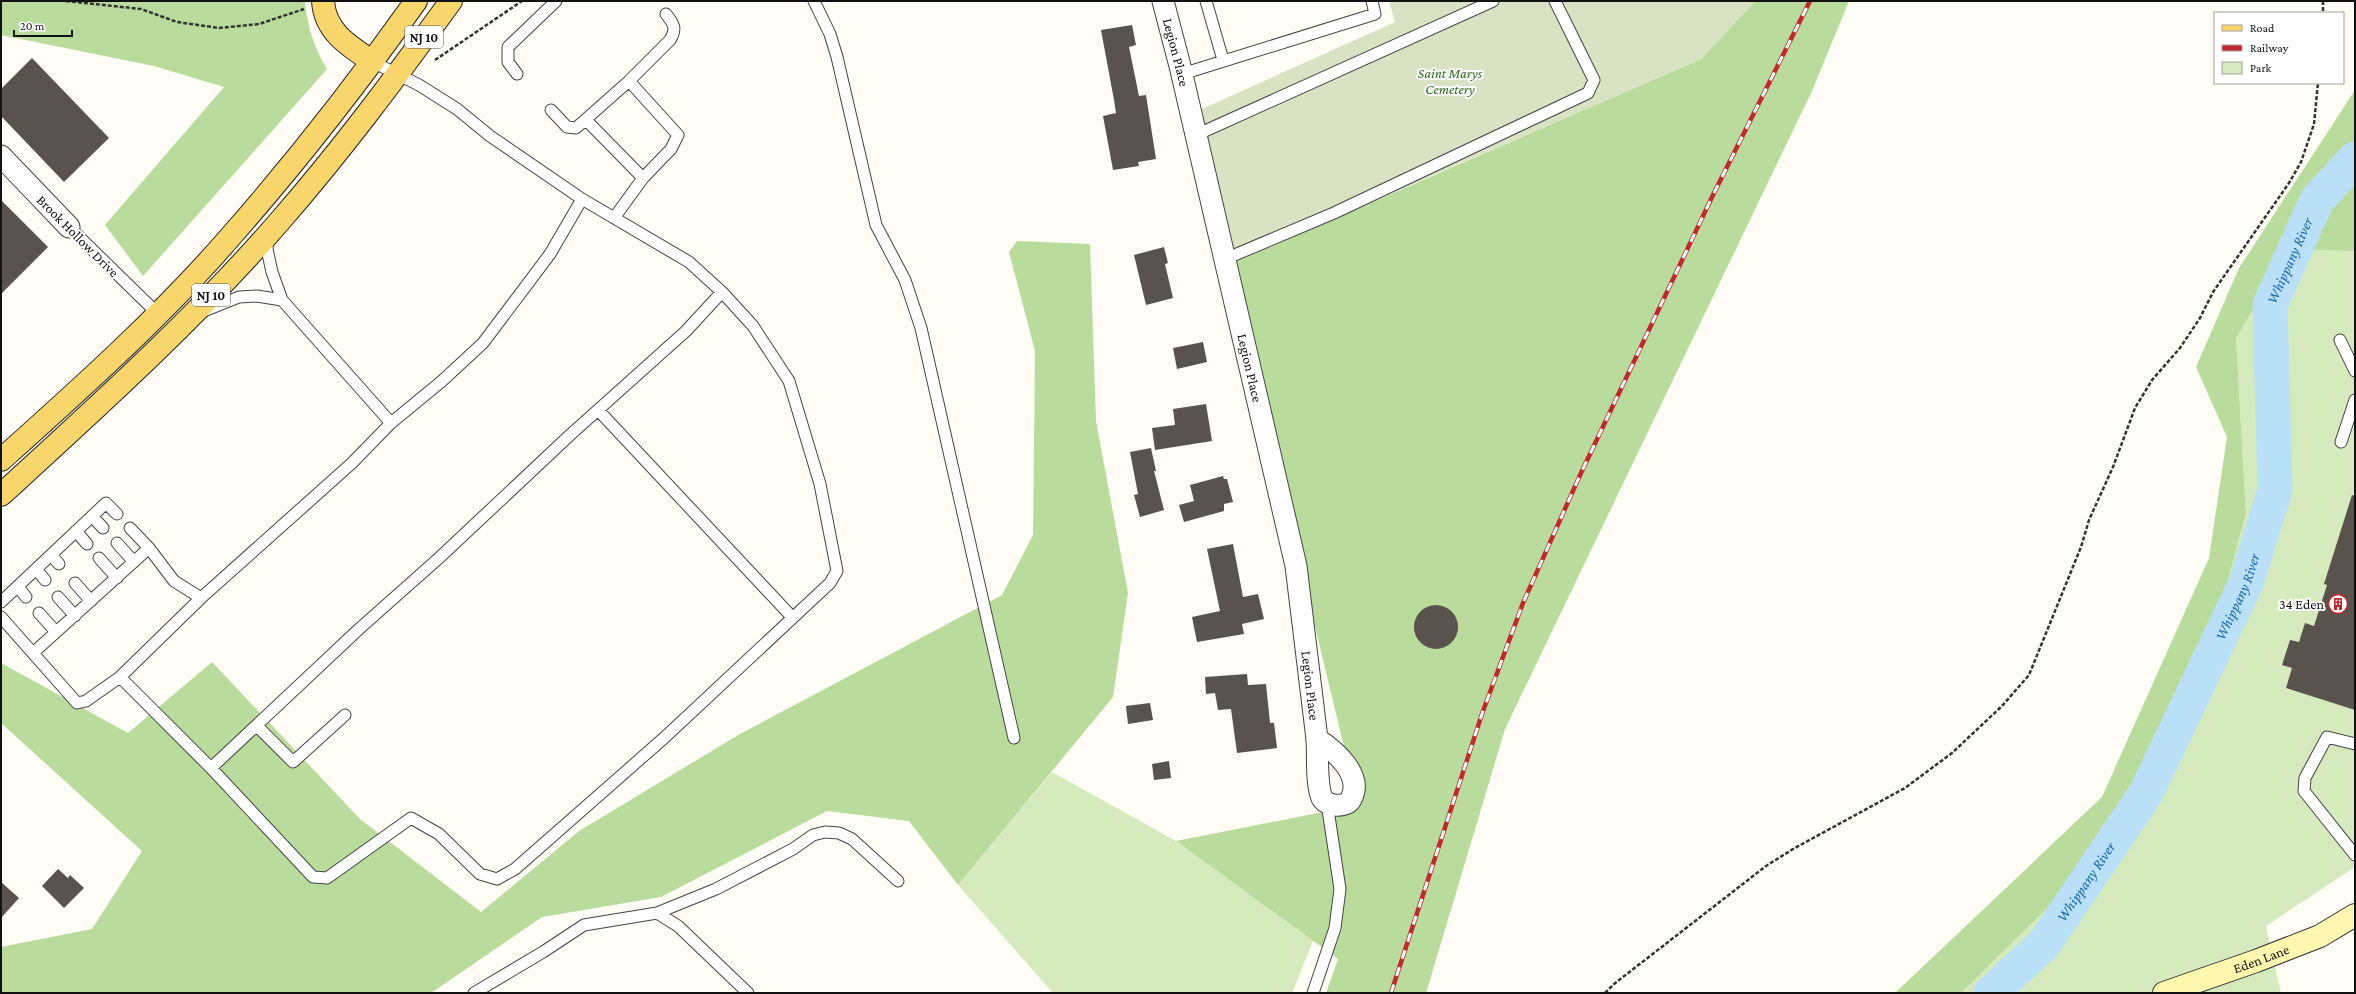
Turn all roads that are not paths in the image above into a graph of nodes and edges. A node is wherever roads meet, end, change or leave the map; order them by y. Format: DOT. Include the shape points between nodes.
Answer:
graph roads {
  1 [pos="416,1"];
  2 [pos="451,1"];
  3 [pos="556,1"];
  4 [pos="814,1"];
  5 [pos="1163,1"];
  6 [pos="1206,1"];
  7 [pos="1372,1"];
  8 [pos="1493,1"];
  9 [pos="1555,1"];
  10 [pos="316,7"];
  11 [pos="666,14"];
  12 [pos="1223,60"];
  13 [pos="373,62"];
  14 [pos="398,74"];
  15 [pos="517,74"];
  16 [pos="1182,74"];
  17 [pos="629,81"];
  18 [pos="551,110"];
  19 [pos="586,120"];
  20 [pos="1196,135"];
  21 [pos="3,161"];
  22 [pos="643,178"];
  23 [pos="582,199"];
  24 [pos="614,218"];
  25 [pos="69,227"];
  26 [pos="268,234"];
  27 [pos="1225,259"];
  28 [pos="722,292"];
  29 [pos="282,300"];
  30 [pos="158,313"];
  31 [pos="192,316"];
  32 [pos="2340,340"];
  33 [pos="2355,371"];
  34 [pos="2355,400"];
  35 [pos="598,410"];
  36 [pos="392,422"];
  37 [pos="2341,442"];
  38 [pos="1,460"];
  39 [pos="1,495"];
  40 [pos="117,514"];
  41 [pos="92,516"];
  42 [pos="103,528"];
  43 [pos="130,528"];
  44 [pos="76,531"];
  45 [pos="117,543"];
  46 [pos="87,544"];
  47 [pos="149,548"];
  48 [pos="51,555"];
  49 [pos="99,558"];
  50 [pos="134,562"];
  51 [pos="59,564"];
  52 [pos="36,569"];
  53 [pos="117,578"];
  54 [pos="45,580"];
  55 [pos="75,583"];
  56 [pos="18,587"];
  57 [pos="58,596"];
  58 [pos="26,597"];
  59 [pos="202,598"];
  60 [pos="91,601"];
  61 [pos="1,602"];
  62 [pos="39,613"];
  63 [pos="75,616"];
  64 [pos="1,617"];
  65 [pos="792,617"];
  66 [pos="56,632"];
  67 [pos="33,653"];
  68 [pos="120,677"];
  69 [pos="345,715"];
  70 [pos="258,726"];
  71 [pos="1014,738"];
  72 [pos="1317,739"];
  73 [pos="2355,744"];
  74 [pos="211,768"];
  75 [pos="1326,803"];
  76 [pos="2355,855"];
  77 [pos="898,881"];
  78 [pos="657,913"];
  79 [pos="2355,915"];
  80 [pos="474,993"];
  81 [pos="748,993"];
  82 [pos="1313,993"];
  83 [pos="2164,993"];
  1 -- 13 [label="main road, NJ 10"];
  2 -- 14 [label="main road, NJ 10"];
  3 -- 15 [label="lane" via="508,47 508,62"];
  4 -- 71 [label="lane" via="830,34 837,57 876,225 905,280 921,328"];
  5 -- 16 [label="street, Legion Place"];
  6 -- 12 [label="lane"];
  7 -- 12 [label="lane" via="1376,14"];
  8 -- 20 [label="lane"];
  9 -- 27 [label="lane" via="1594,80 1588,93 1334,213"];
  10 -- 13 [label="main road" via="324,11 335,34"];
  11 -- 17 [label="lane" via="674,23 675,32"];
  12 -- 16 [label="lane"];
  13 -- 14 [label="lane"];
  13 -- 30 [label="main road, NJ 10" via="312,140 230,237"];
  14 -- 23 [label="lane" via="457,109 490,136"];
  14 -- 26 [label="main road, NJ 10" via="347,141"];
  16 -- 20 [label="street, Legion Place"];
  17 -- 19 [label="lane"];
  17 -- 22 [label="lane" via="678,135 671,150"];
  18 -- 19 [label="lane" via="567,127 576,128"];
  19 -- 22 [label="lane"];
  20 -- 27 [label="street, Legion Place"];
  21 -- 25 [label="street, Brook Hollow Drive"];
  22 -- 24 [label="lane"];
  23 -- 24 [label="lane"];
  23 -- 36 [label="lane" via="550,254 483,343"];
  24 -- 28 [label="lane" via="689,262"];
  25 -- 30 [label="lane, Brook Hollow Drive"];
  26 -- 29 [label="lane" via="268,253"];
  26 -- 31 [label="main road, NJ 10"];
  27 -- 72 [label="street, Legion Place" via="1296,566"];
  28 -- 35 [label="lane" via="686,330"];
  28 -- 65 [label="lane" via="753,326 789,381 820,484 837,571 830,583"];
  29 -- 31 [label="lane" via="257,296 239,298"];
  29 -- 36 [label="lane"];
  30 -- 38 [label="main road, NJ 10"];
  31 -- 39 [label="main road, NJ 10"];
  32 -- 33 [label="lane"];
  34 -- 37 [label="lane"];
  35 -- 65 [label="lane"];
  35 -- 70 [label="lane" via="359,629"];
  36 -- 59 [label="lane" via="352,463"];
  40 -- 41 [label="lane" via="106,503"];
  41 -- 42 [label="lane"];
  41 -- 44 [label="lane"];
  43 -- 47 [label="lane"];
  44 -- 46 [label="lane"];
  44 -- 48 [label="lane"];
  45 -- 50 [label="lane"];
  47 -- 50 [label="lane"];
  47 -- 59 [label="lane" via="174,581"];
  48 -- 51 [label="lane"];
  48 -- 52 [label="lane"];
  49 -- 53 [label="lane"];
  50 -- 53 [label="lane"];
  52 -- 54 [label="lane"];
  52 -- 56 [label="lane"];
  53 -- 60 [label="lane"];
  55 -- 60 [label="lane"];
  56 -- 58 [label="lane"];
  56 -- 61 [label="lane"];
  57 -- 63 [label="lane"];
  59 -- 68 [label="lane"];
  60 -- 63 [label="lane"];
  62 -- 66 [label="lane"];
  63 -- 66 [label="lane"];
  64 -- 67 [label="lane"];
  65 -- 74 [label="lane" via="664,738 515,869 497,879 480,874 439,834 411,818 326,878 313,877"];
  66 -- 67 [label="lane"];
  67 -- 68 [label="lane" via="77,703 86,701"];
  68 -- 74 [label="lane"];
  69 -- 70 [label="lane" via="293,762"];
  70 -- 74 [label="lane"];
  72 -- 75 [label="street, Legion Place" via="1320,790"];
  72 -- 75 [label="street, Legion Place" via="1335,750 1353,780 1351,800 1346,804"];
  73 -- 76 [label="lane" via="2327,737 2305,778 2304,791"];
  75 -- 82 [label="lane" via="1340,889 1335,928"];
  77 -- 78 [label="lane" via="852,839 838,833 825,832 813,835 793,849 716,888"];
  78 -- 80 [label="lane" via="584,925"];
  78 -- 81 [label="lane" via="678,926"];
  79 -- 83 [label="street, Eden Lane" via="2320,936"];
}
